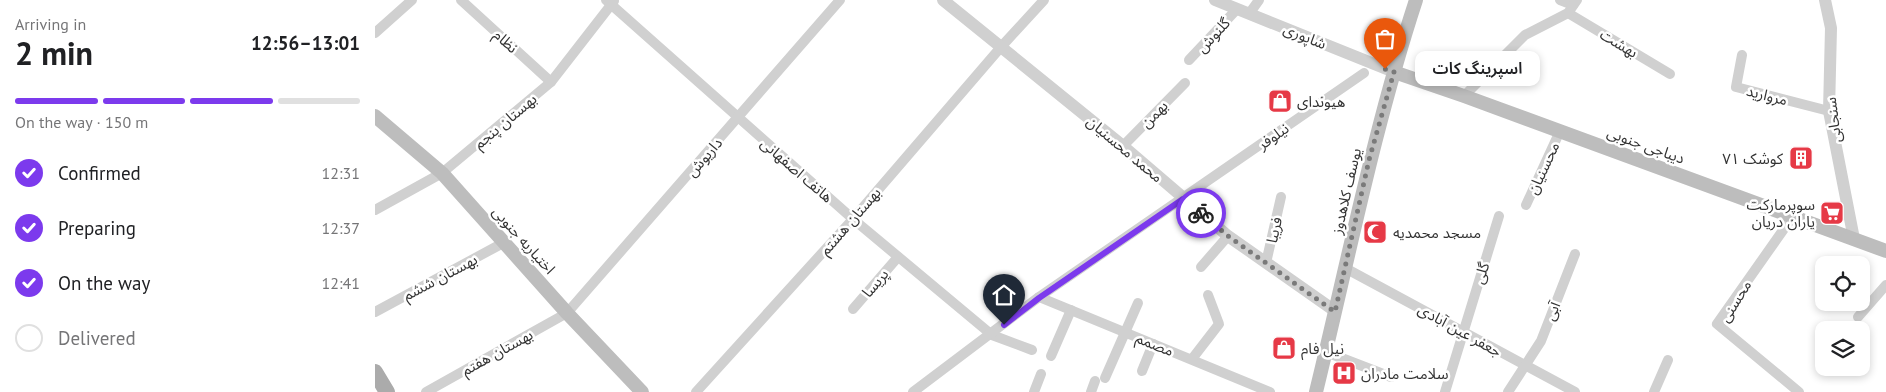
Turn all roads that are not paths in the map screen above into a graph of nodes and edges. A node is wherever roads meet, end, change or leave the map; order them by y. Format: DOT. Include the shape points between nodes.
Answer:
graph roads {
  1 [pos="411,0"];
  2 [pos="461,0"];
  3 [pos="840,0"];
  4 [pos="943,0"];
  5 [pos="1044,0"];
  6 [pos="1215,0"];
  7 [pos="1259,0"];
  8 [pos="1416,0"];
  9 [pos="1560,0"];
  10 [pos="1825,0"];
  11 [pos="610,1"];
  12 [pos="1573,6"];
  13 [pos="1243,12"];
  14 [pos="375,33"];
  15 [pos="1001,47"];
  16 [pos="1742,55"];
  17 [pos="1189,60"];
  18 [pos="1394,72"];
  19 [pos="1364,73"];
  20 [pos="1670,74"];
  21 [pos="551,82"];
  22 [pos="1185,83"];
  23 [pos="1464,96"];
  24 [pos="1829,111"];
  25 [pos="375,116"];
  26 [pos="738,118"];
  27 [pos="1560,131"];
  28 [pos="1123,146"];
  29 [pos="442,174"];
  30 [pos="1281,197"];
  31 [pos="1183,199"];
  32 [pos="1526,205"];
  33 [pos="375,210"];
  34 [pos="1499,216"];
  35 [pos="1793,216"];
  36 [pos="853,219"];
  37 [pos="1228,236"];
  38 [pos="1854,239"];
  39 [pos="505,242"];
  40 [pos="1886,251"];
  41 [pos="1575,254"];
  42 [pos="898,256"];
  43 [pos="1266,263"];
  44 [pos="1201,267"];
  45 [pos="1345,268"];
  46 [pos="1886,285"];
  47 [pos="1208,295"];
  48 [pos="1039,298"];
  49 [pos="1138,303"];
  50 [pos="853,309"];
  51 [pos="1071,310"];
  52 [pos="375,312"];
  53 [pos="1335,312"];
  54 [pos="567,313"];
  55 [pos="1858,317"];
  56 [pos="1464,331"];
  57 [pos="1125,332"];
  58 [pos="992,334"];
  59 [pos="1153,344"];
  60 [pos="1033,350"];
  61 [pos="1326,352"];
  62 [pos="1051,356"];
  63 [pos="1192,359"];
  64 [pos="1668,360"];
  65 [pos="1525,365"];
  66 [pos="1142,370"];
  67 [pos="375,372"];
  68 [pos="1041,374"];
  69 [pos="1391,377"];
  70 [pos="1562,389"];
  71 [pos="387,392"];
  72 [pos="426,392"];
  73 [pos="642,392"];
  74 [pos="696,392"];
  75 [pos="913,392"];
  76 [pos="1034,392"];
  77 [pos="1091,392"];
  78 [pos="1270,392"];
  79 [pos="1316,392"];
  80 [pos="1445,392"];
  81 [pos="1509,392"];
  82 [pos="1575,392"];
  83 [pos="1654,392"];
  84 [pos="1799,392"];
  1 -- 14 [label="street"];
  2 -- 21 [label="street, نظام"];
  3 -- 26 [label="street, داریوش"];
  4 -- 15 [label="street, محمد محسنیان"];
  5 -- 15 [label="street, بهستان هشتم"];
  6 -- 13 [label="street, شاپوری"];
  7 -- 13 [label="street, گلنوش"];
  8 -- 18 [label="main road, یوسف کلاهدوز"];
  9 -- 12 [label="street, بهشت"];
  10 -- 24 [label="street, سنجابی" via="1831,28"];
  11 -- 21 [label="street, بهستان پنجم"];
  11 -- 26 [label="street, هاتف اصفهانی"];
  12 -- 20 [label="street, بهشت"];
  12 -- 23 [label="street" via="1525,35"];
  13 -- 17 [label="street, گلنوش"];
  13 -- 18 [label="street, شاپوری"];
  15 -- 28 [label="street, محمد محسنیان"];
  15 -- 36 [label="street, بهستان هشتم"];
  16 -- 24 [label="street, مروارید" via="1736,87"];
  18 -- 23 [label="main road, دیباجی جنوبی"];
  18 -- 45 [label="main road, یوسف کلاهدوز" via="1369,160"];
  19 -- 31 [label="street, نیلوفر"];
  21 -- 29 [label="street, بهستان پنجم"];
  22 -- 28 [label="street, بهمن"];
  23 -- 27 [label="main road, دیباجی جنوبی"];
  24 -- 38 [label="street, سنجابی"];
  25 -- 29 [label="main road, اختیاریه جنوبی"];
  26 -- 36 [label="street, هاتف اصفهانی"];
  26 -- 54 [label="street, داریوش"];
  27 -- 32 [label="street, محسنیان"];
  27 -- 35 [label="main road, دیباجی جنوبی"];
  28 -- 31 [label="street, محمد محسنیان"];
  29 -- 33 [label="street, بهستان پنجم"];
  29 -- 39 [label="main road, اختیاریه جنوبی"];
  30 -- 43 [label="street, فریبا"];
  31 -- 37 [label="street, محمد محسنیان"];
  31 -- 48 [label="street, نیلوفر"];
  34 -- 56 [label="street, گلی"];
  35 -- 38 [label="main road, دیباجی جنوبی"];
  35 -- 84 [label="street, محسنی" via="1717,324"];
  36 -- 42 [label="street, هاتف اصفهانی"];
  36 -- 74 [label="street, بهستان هشتم"];
  37 -- 43 [label="street, محمد محسنیان"];
  37 -- 44 [label="street"];
  38 -- 40 [label="main road, دیباجی جنوبی"];
  39 -- 52 [label="street, بهستان ششم"];
  39 -- 54 [label="main road, اختیاریه جنوبی"];
  41 -- 65 [label="street, آبی" via="1541,341"];
  42 -- 50 [label="street, پریسا"];
  42 -- 58 [label="street, هاتف اصفهانی"];
  43 -- 53 [label="street, محمد محسنیان"];
  45 -- 53 [label="main road, یوسف کلاهدوز"];
  45 -- 56 [label="street, جعفر عین آبادی"];
  46 -- 55 [label="street"];
  47 -- 63 [label="street" via="1219,324"];
  48 -- 51 [label="street, مصمم"];
  48 -- 58 [label="street, نیلوفر"];
  49 -- 57 [label="street"];
  51 -- 57 [label="street, مصمم"];
  51 -- 62 [label="street"];
  53 -- 61 [label="main road, یوسف کلاهدوز"];
  54 -- 72 [label="street, بهستان هفتم"];
  54 -- 73 [label="main road, اختیاریه جنوبی"];
  56 -- 65 [label="street, جعفر عین آبادی"];
  56 -- 80 [label="street, گلی"];
  57 -- 59 [label="street, مصمم"];
  57 -- 77 [label="street"];
  58 -- 60 [label="street, هاتف اصفهانی"];
  58 -- 75 [label="street, نیلوفر"];
  59 -- 63 [label="street, مصمم"];
  59 -- 66 [label="street"];
  61 -- 69 [label="street"];
  61 -- 79 [label="main road, یوسف کلاهدوز"];
  63 -- 78 [label="street, مصمم"];
  64 -- 83 [label="street"];
  65 -- 70 [label="street, جعفر عین آبادی"];
  65 -- 81 [label="street, آبی"];
  67 -- 71 [label="main road"];
  68 -- 76 [label="street"];
  70 -- 82 [label="street, جعفر عین آبادی"];
}
